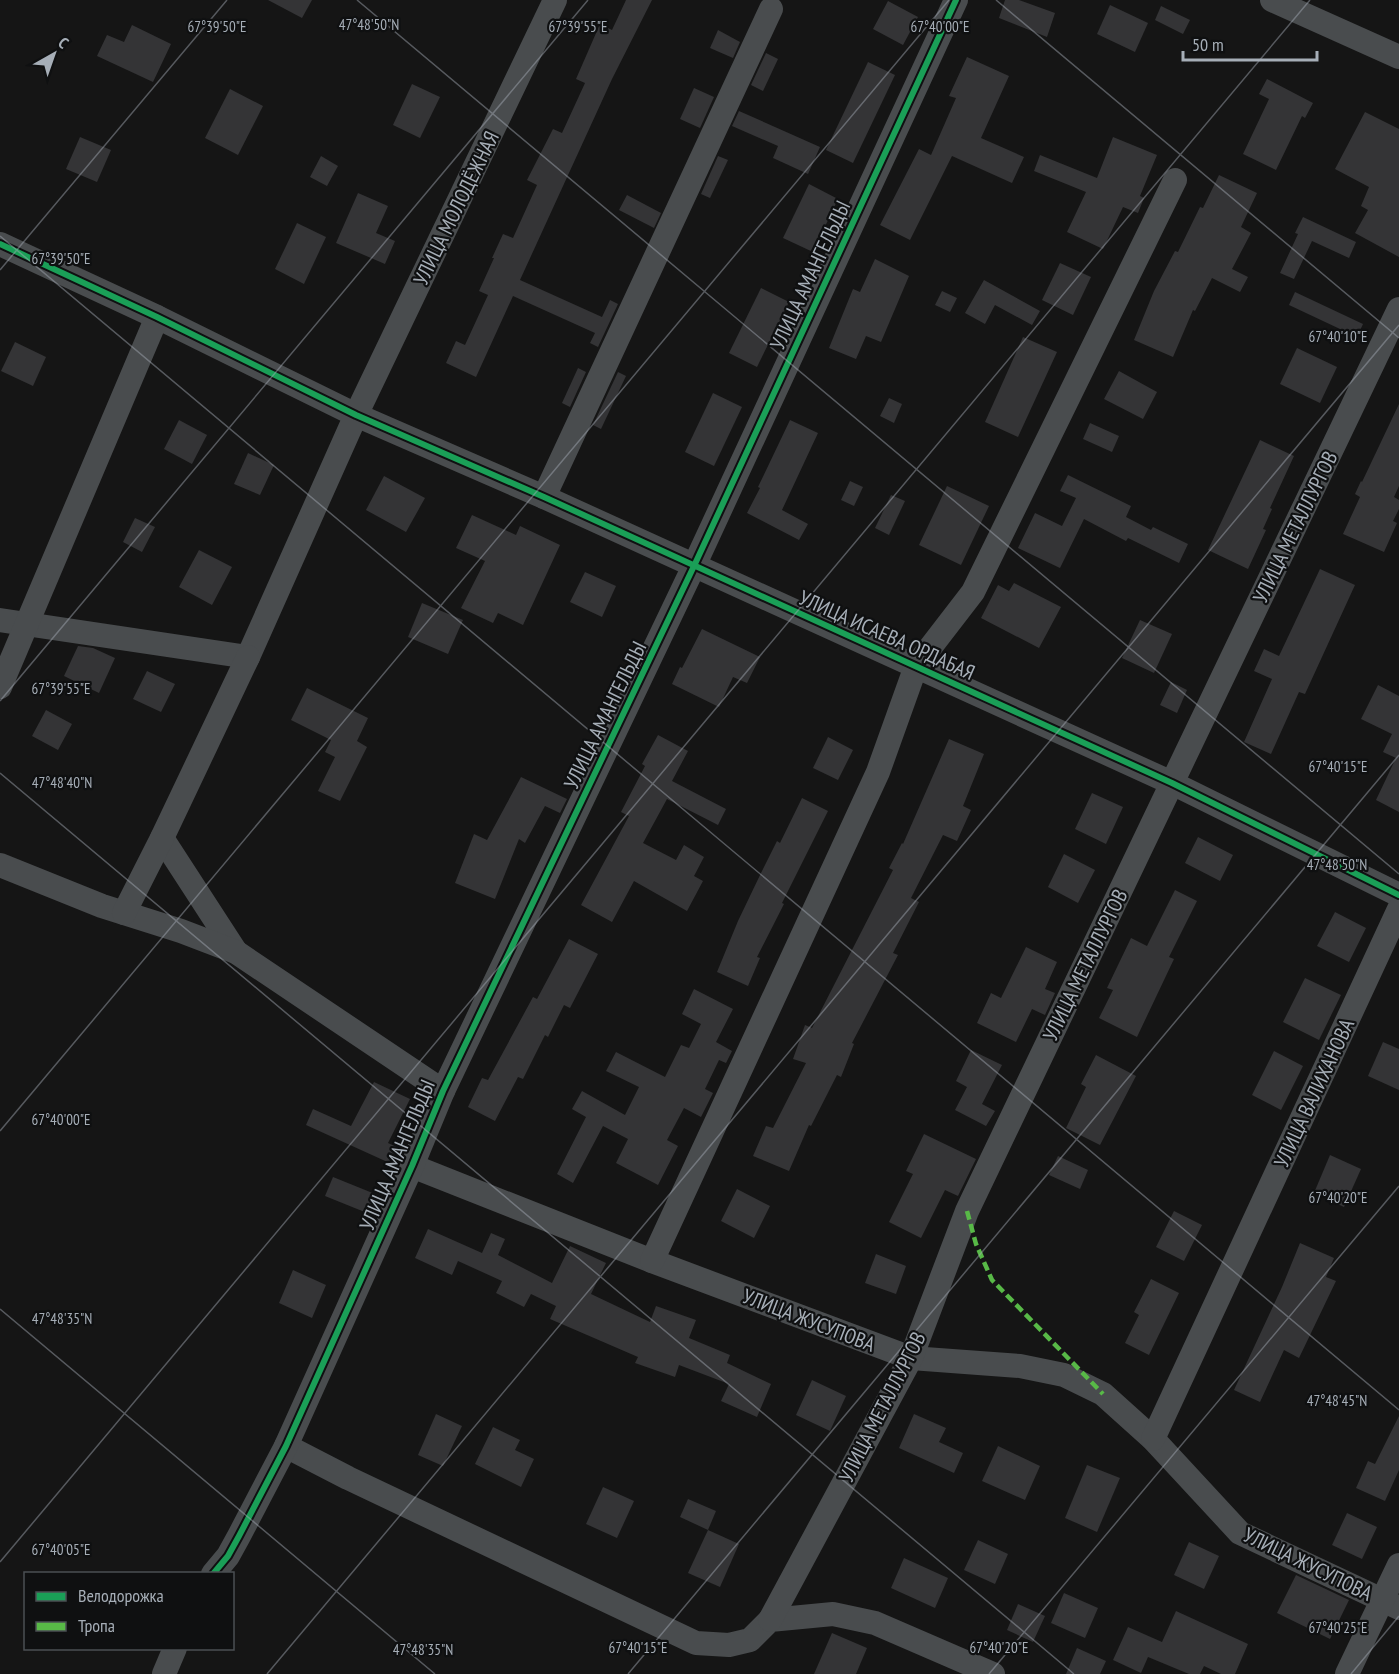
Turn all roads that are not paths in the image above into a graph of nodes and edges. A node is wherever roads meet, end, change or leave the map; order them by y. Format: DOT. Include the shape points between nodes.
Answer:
graph roads {
  1 [pos="555,0"];
  2 [pos="956,0"];
  3 [pos="1272,0"];
  4 [pos="771,9"];
  5 [pos="1399,57"];
  6 [pos="1176,180"];
  7 [pos="0,244"];
  8 [pos="1399,309"];
  9 [pos="157,317"];
  10 [pos="356,415"];
  11 [pos="544,497"];
  12 [pos="694,567"];
  13 [pos="0,620"];
  14 [pos="28,624"];
  15 [pos="248,657"];
  16 [pos="916,666"];
  17 [pos="0,687"];
  18 [pos="1172,783"];
  19 [pos="162,838"];
  20 [pos="0,865"];
  21 [pos="1399,895"];
  22 [pos="1399,909"];
  23 [pos="124,913"];
  24 [pos="236,952"];
  25 [pos="442,1091"];
  26 [pos="412,1166"];
  27 [pos="652,1262"];
  28 [pos="911,1358"];
  29 [pos="1153,1439"];
  30 [pos="286,1446"];
  31 [pos="1399,1565"];
  32 [pos="215,1572"];
  33 [pos="1391,1604"];
  34 [pos="779,1619"];
  35 [pos="174,1650"];
  36 [pos="164,1674"];
  37 [pos="993,1674"];
  38 [pos="1347,1674"];
  1 -- 10 [label="street, УЛИЦА МОЛОДЁЖНАЯ"];
  2 -- 12 [label="street, УЛИЦА АМАНГЕЛЬДЫ"];
  3 -- 5 [label="street"];
  4 -- 11 [label="street"];
  6 -- 16 [label="street" via="973,592"];
  7 -- 9 [label="street, УЛИЦА ИСАЕВА ОРДАБАЯ"];
  8 -- 18 [label="street, УЛИЦА МЕТАЛЛУРГОВ"];
  9 -- 10 [label="street, УЛИЦА ИСАЕВА ОРДАБАЯ"];
  9 -- 14 [label="street"];
  10 -- 11 [label="street, УЛИЦА ИСАЕВА ОРДАБАЯ"];
  10 -- 15 [label="street, УЛИЦА МОЛОДЁЖНАЯ"];
  11 -- 12 [label="street, УЛИЦА ИСАЕВА ОРДАБАЯ"];
  12 -- 16 [label="street, УЛИЦА ИСАЕВА ОРДАБАЯ"];
  12 -- 25 [label="street, УЛИЦА АМАНГЕЛЬДЫ"];
  13 -- 14 [label="street"];
  14 -- 15 [label="street"];
  14 -- 17 [label="street"];
  15 -- 19 [label="street, УЛИЦА МОЛОДЁЖНАЯ"];
  16 -- 18 [label="street, УЛИЦА ИСАЕВА ОРДАБАЯ"];
  16 -- 27 [label="street" via="878,772"];
  18 -- 21 [label="street, УЛИЦА ИСАЕВА ОРДАБАЯ"];
  18 -- 28 [label="street, УЛИЦА МЕТАЛЛУРГОВ" via="967,1211"];
  19 -- 23 [label="street, УЛИЦА МОЛОДЁЖНАЯ"];
  19 -- 24 [label="street"];
  20 -- 23 [label="street"];
  22 -- 29 [label="street, УЛИЦА ВАЛИХАНОВА"];
  23 -- 24 [label="street"];
  24 -- 25 [label="street"];
  25 -- 26 [label="street, УЛИЦА АМАНГЕЛЬДЫ"];
  26 -- 27 [label="street, УЛИЦА ЖУСУПОВА"];
  26 -- 30 [label="street, УЛИЦА АМАНГЕЛЬДЫ"];
  27 -- 28 [label="street, УЛИЦА ЖУСУПОВА"];
  28 -- 29 [label="street, УЛИЦА ЖУСУПОВА" via="1020,1366 1064,1375 1103,1394"];
  28 -- 34 [label="street, УЛИЦА МЕТАЛЛУРГОВ"];
  29 -- 33 [label="street, УЛИЦА ЖУСУПОВА" via="1240,1533"];
  30 -- 32 [label="street, УЛИЦА АМАНГЕЛЬДЫ" via="228,1556"];
  30 -- 34 [label="street, УЛИЦА МЕТАЛЛУРГОВ" via="696,1643 729,1645 750,1640"];
  31 -- 33 [label="street"];
  33 -- 38 [label="street"];
  34 -- 37 [label="street" via="833,1614 875,1623"];
  35 -- 36 [label="street"];
}
